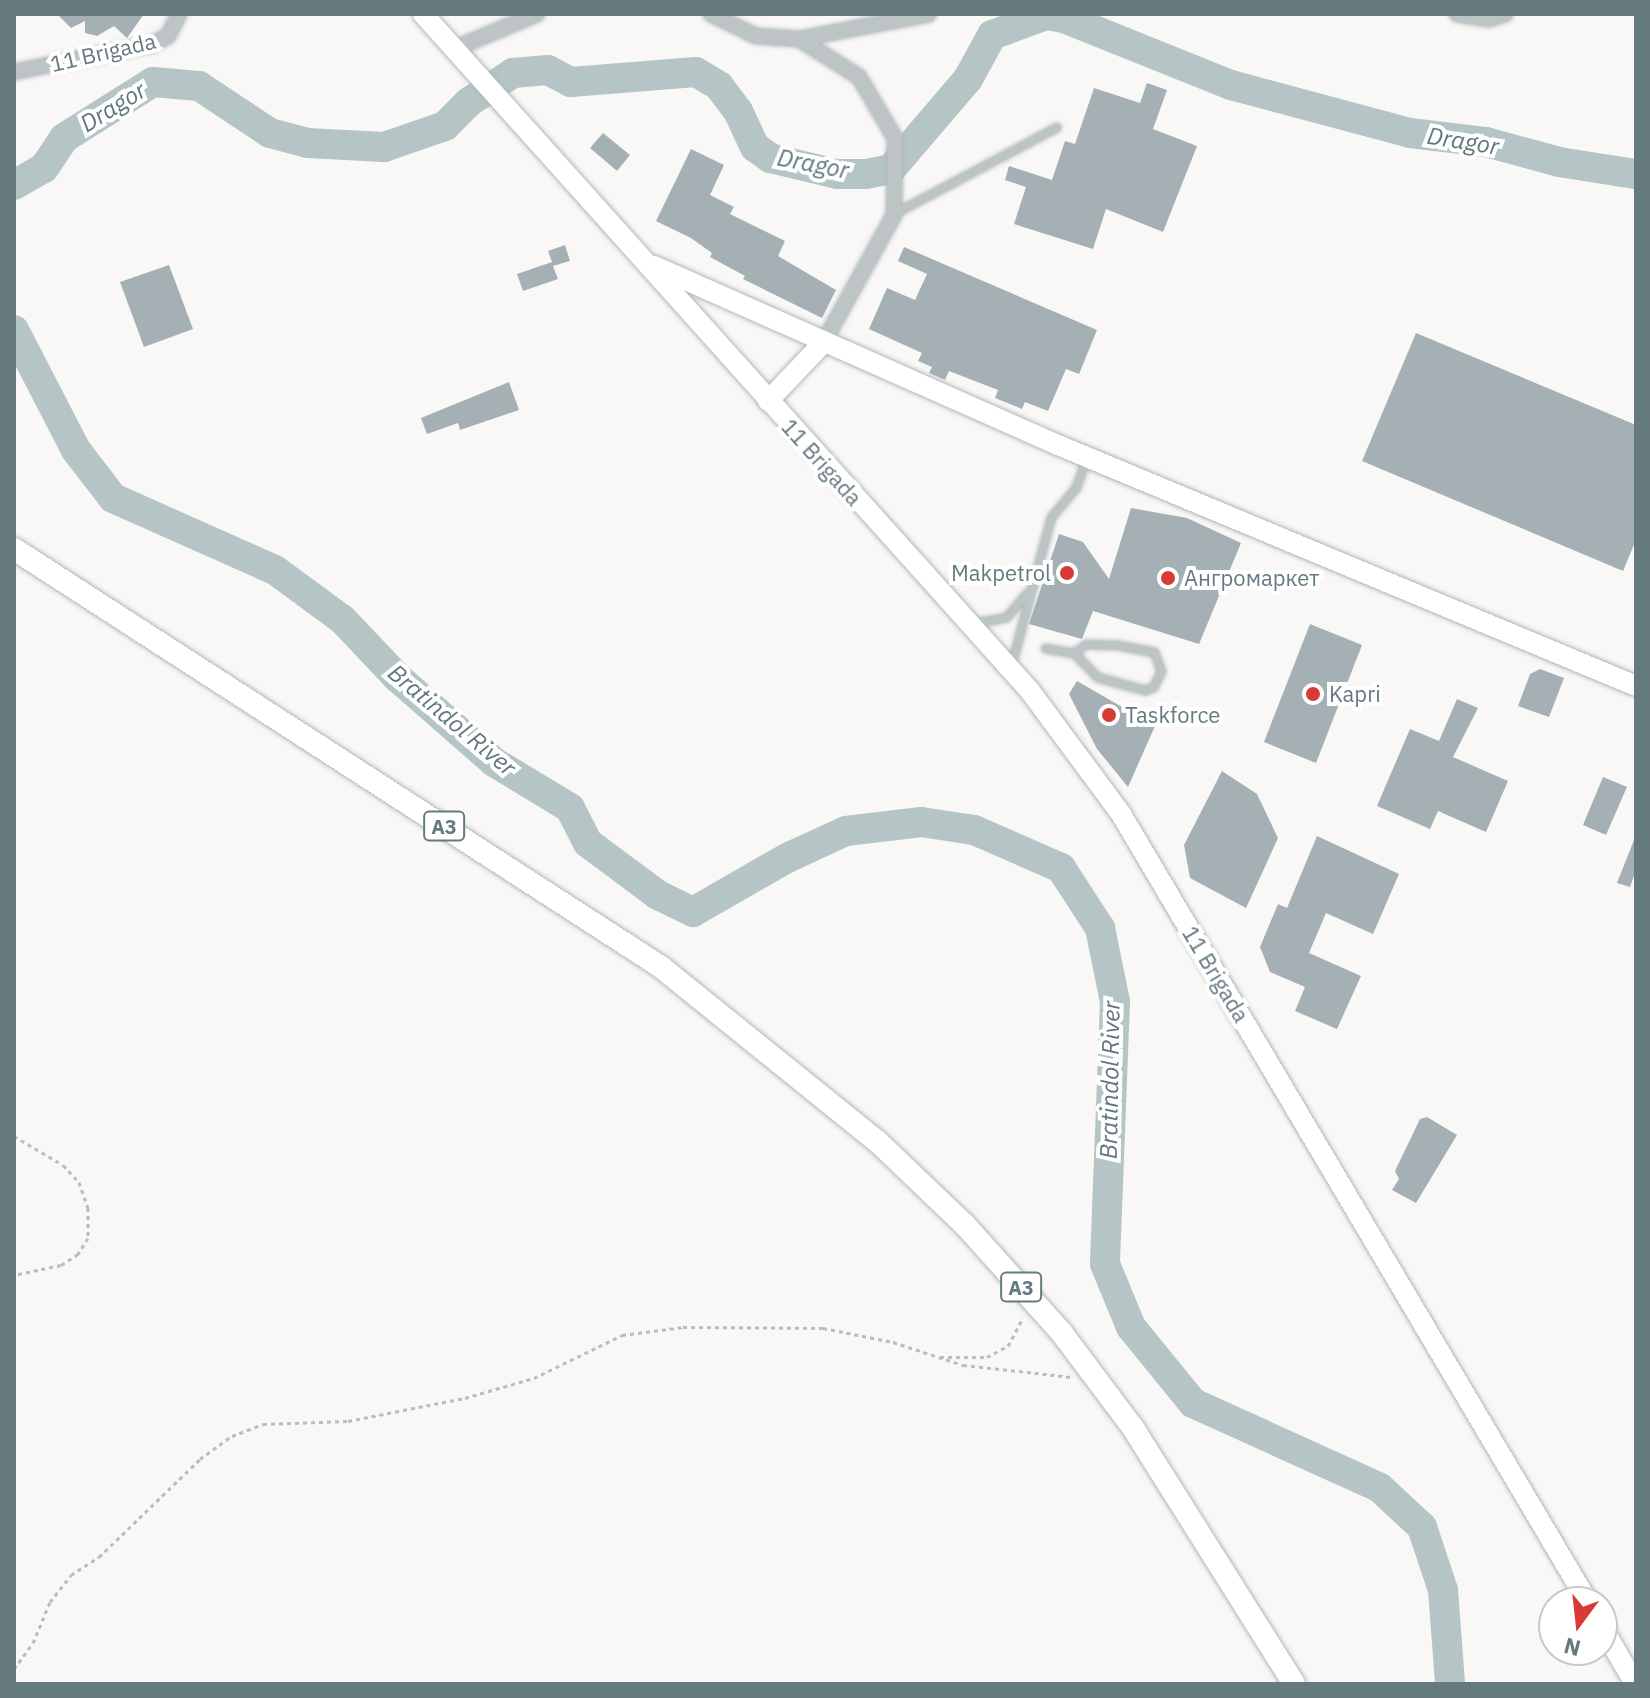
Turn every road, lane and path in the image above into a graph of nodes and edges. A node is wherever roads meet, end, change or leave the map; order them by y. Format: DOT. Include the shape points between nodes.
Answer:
graph roads {
  1 [pos="179,14"];
  2 [pos="423,14"];
  3 [pos="537,14"];
  4 [pos="711,14"];
  5 [pos="929,14"];
  6 [pos="1457,14"];
  7 [pos="1505,14"];
  8 [pos="732,18"];
  9 [pos="799,39"];
  10 [pos="456,48"];
  11 [pos="14,72"];
  12 [pos="1057,127"];
  13 [pos="894,215"];
  14 [pos="643,261"];
  15 [pos="824,342"];
  16 [pos="768,401"];
  17 [pos="1086,457"];
  18 [pos="14,549"];
  19 [pos="1032,587"];
  20 [pos="968,624"];
  21 [pos="1045,648"];
  22 [pos="1074,653"];
  23 [pos="1010,669"];
  24 [pos="1636,686"];
  25 [pos="14,1136"];
  26 [pos="14,1275"];
  27 [pos="1024,1309"];
  28 [pos="924,1355"];
  29 [pos="1083,1386"];
  30 [pos="1579,1586"];
  31 [pos="1618,1655"];
  32 [pos="14,1669"];
  33 [pos="1294,1684"];
  34 [pos="1635,1684"];
  1 -- 11 [label="street, 11 Brigada" via="168,36 153,44"];
  2 -- 10 [label="main road, 11 Brigada"];
  3 -- 10 [label="street"];
  4 -- 8 [label="street, 11 Brigada"];
  5 -- 9 [label="street, 11 Brigada"];
  6 -- 7 [label="street" via="1489,19"];
  8 -- 9 [label="street, 11 Brigada" via="756,36"];
  9 -- 13 [label="street, 11 Brigada" via="859,77 895,138"];
  10 -- 14 [label="main road, 11 Brigada"];
  12 -- 13 [label="lane"];
  13 -- 15 [label="street, 11 Brigada"];
  14 -- 15 [label="main road, 11 Brigada"];
  14 -- 16 [label="main road, 11 Brigada"];
  15 -- 16 [label="main road, 11 Brigada"];
  15 -- 17 [label="main road, 11 Brigada"];
  16 -- 20 [label="main road, 11 Brigada"];
  17 -- 19 [label="lane" via="1076,487 1051,517"];
  17 -- 24 [label="main road, 11 Brigada"];
  18 -- 33 [label="main road, A3" via="661,967 878,1142 965,1225 1061,1332 1133,1428"];
  19 -- 20 [label="lane" via="1006,617"];
  19 -- 23 [label="lane"];
  20 -- 23 [label="main road, 11 Brigada"];
  21 -- 22 [label="lane"];
  22 -- 22 [label="lane" via="1097,677 1145,690 1153,687 1161,671 1154,652 1100,642"];
  23 -- 30 [label="main road, 11 Brigada" via="1121,814"];
  25 -- 26 [label="path" via="63,1165 79,1182 88,1208 88,1238 78,1254 61,1265"];
  27 -- 28 [label="path" via="1021,1329 1008,1346 987,1357"];
  28 -- 29 [label="path" via="963,1365 1038,1370 1072,1377"];
  28 -- 32 [label="path" via="893,1342 823,1328 683,1327 622,1335 534,1378 465,1398 348,1421 263,1424 232,1436 200,1459 99,1557 71,1575"];
  31 -- 34 [label="main road"];
}
